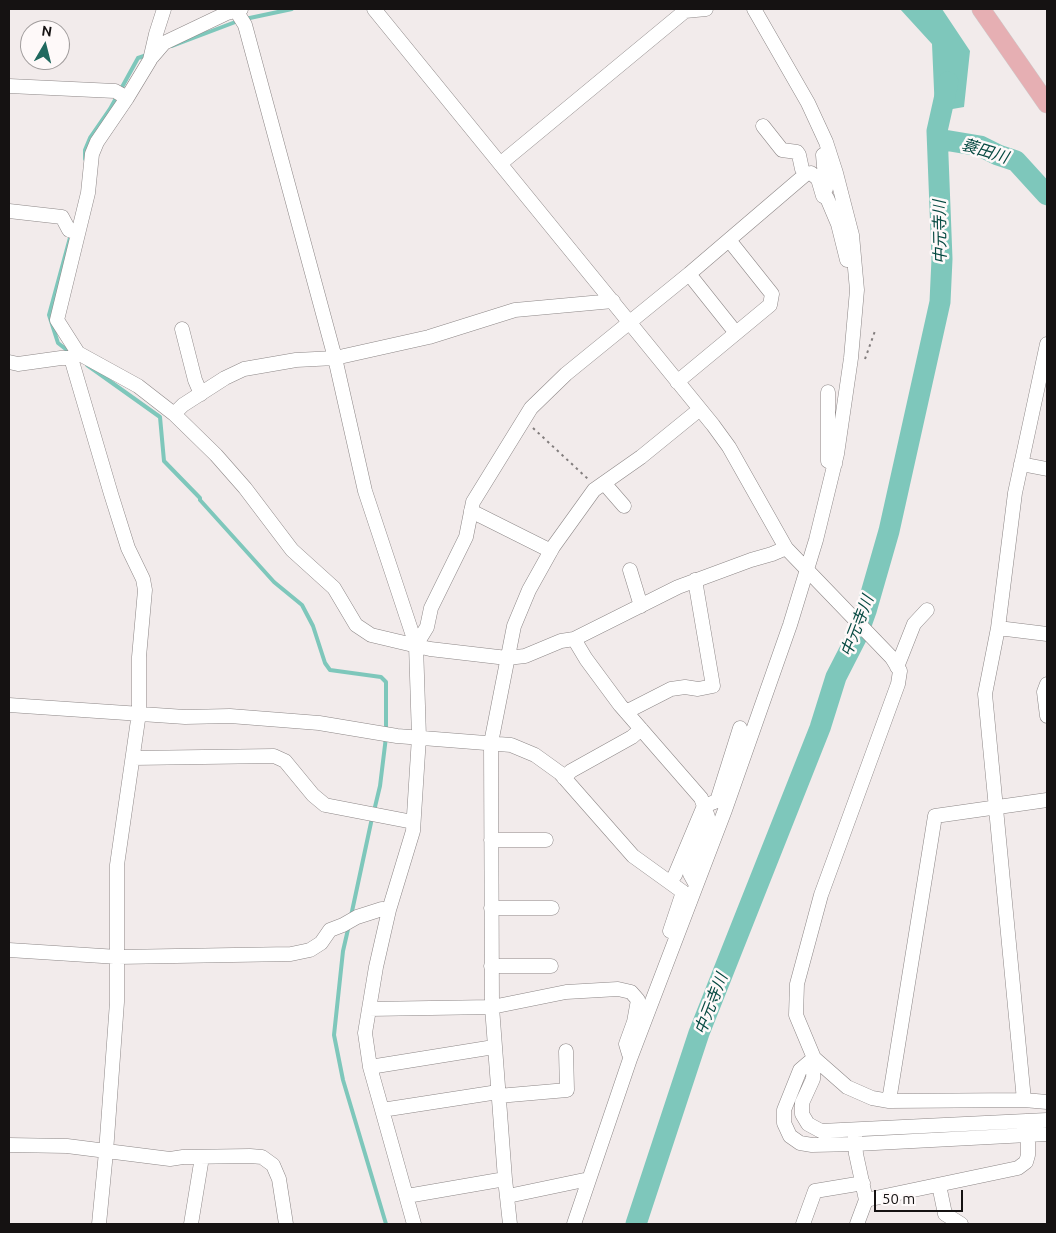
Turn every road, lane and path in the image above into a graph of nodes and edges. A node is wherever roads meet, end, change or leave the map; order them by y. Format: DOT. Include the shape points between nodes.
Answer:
graph roads {
  1 [pos="164,9"];
  2 [pos="237,9"];
  3 [pos="374,9"];
  4 [pos="706,9"];
  5 [pos="754,9"];
  6 [pos="982,9"];
  7 [pos="150,60"];
  8 [pos="9,86"];
  9 [pos="127,98"];
  10 [pos="1047,104"];
  11 [pos="763,126"];
  12 [pos="829,151"];
  13 [pos="500,164"];
  14 [pos="806,174"];
  15 [pos="827,198"];
  16 [pos="9,211"];
  17 [pos="78,233"];
  18 [pos="729,240"];
  19 [pos="855,271"];
  20 [pos="689,274"];
  21 [pos="613,302"];
  22 [pos="630,324"];
  23 [pos="182,329"];
  24 [pos="736,333"];
  25 [pos="1047,344"];
  26 [pos="75,355"];
  27 [pos="335,358"];
  28 [pos="9,362"];
  29 [pos="678,382"];
  30 [pos="828,392"];
  31 [pos="201,394"];
  32 [pos="700,409"];
  33 [pos="174,414"];
  34 [pos="524,420"];
  35 [pos="835,464"];
  36 [pos="1021,464"];
  37 [pos="1047,469"];
  38 [pos="600,486"];
  39 [pos="624,506"];
  40 [pos="471,511"];
  41 [pos="786,548"];
  42 [pos="551,551"];
  43 [pos="630,570"];
  44 [pos="810,572"];
  45 [pos="696,580"];
  46 [pos="641,606"];
  47 [pos="927,610"];
  48 [pos="998,628"];
  49 [pos="1047,634"];
  50 [pos="574,639"];
  51 [pos="416,645"];
  52 [pos="508,658"];
  53 [pos="894,663"];
  54 [pos="1047,684"];
  55 [pos="9,705"];
  56 [pos="626,712"];
  57 [pos="139,713"];
  58 [pos="1047,716"];
  59 [pos="740,728"];
  60 [pos="641,730"];
  61 [pos="419,737"];
  62 [pos="491,743"];
  63 [pos="133,758"];
  64 [pos="564,778"];
  65 [pos="1047,800"];
  66 [pos="704,806"];
  67 [pos="995,808"];
  68 [pos="414,822"];
  69 [pos="491,840"];
  70 [pos="546,840"];
  71 [pos="670,882"];
  72 [pos="696,886"];
  73 [pos="491,908"];
  74 [pos="552,908"];
  75 [pos="389,910"];
  76 [pos="9,950"];
  77 [pos="118,957"];
  78 [pos="491,966"];
  79 [pos="551,966"];
  80 [pos="664,974"];
  81 [pos="492,1007"];
  82 [pos="369,1009"];
  83 [pos="494,1047"];
  84 [pos="566,1051"];
  85 [pos="814,1058"];
  86 [pos="630,1059"];
  87 [pos="370,1067"];
  88 [pos="498,1094"];
  89 [pos="1024,1100"];
  90 [pos="889,1101"];
  91 [pos="1047,1102"];
  92 [pos="382,1110"];
  93 [pos="1047,1120"];
  94 [pos="1028,1128"];
  95 [pos="854,1130"];
  96 [pos="1047,1134"];
  97 [pos="856,1144"];
  98 [pos="9,1145"];
  99 [pos="106,1152"];
  100 [pos="202,1156"];
  101 [pos="505,1179"];
  102 [pos="589,1179"];
  103 [pos="863,1183"];
  104 [pos="939,1185"];
  105 [pos="407,1196"];
  106 [pos="508,1196"];
  107 [pos="866,1200"];
  108 [pos="99,1224"];
  109 [pos="191,1224"];
  110 [pos="286,1224"];
  111 [pos="414,1224"];
  112 [pos="510,1224"];
  113 [pos="574,1224"];
  114 [pos="803,1224"];
  115 [pos="857,1224"];
  116 [pos="961,1224"];
  1 -- 7 [label="street"];
  2 -- 7 [label="street" via="164,43"];
  2 -- 27 [label="street" via="245,25"];
  3 -- 13 [label="street"];
  4 -- 13 [label="street" via="685,10"];
  5 -- 12 [label="street" via="808,102"];
  6 -- 10 [label="main road"];
  7 -- 9 [label="street"];
  8 -- 9 [label="street" via="115,91"];
  9 -- 17 [label="street" via="92,154 88,193"];
  11 -- 14 [label="street" via="782,150 797,152"];
  12 -- 15 [label="street" via="823,155 822,163"];
  12 -- 19 [label="street" via="852,235"];
  13 -- 21 [label="street"];
  14 -- 15 [label="street" via="811,173 818,179 823,196"];
  14 -- 18 [label="street"];
  15 -- 19 [label="street" via="848,262"];
  16 -- 17 [label="street" via="62,217 69,230"];
  17 -- 26 [label="street" via="57,320"];
  18 -- 20 [label="street"];
  18 -- 24 [label="street" via="772,294 770,305"];
  19 -- 35 [label="street" via="857,290 853,337"];
  20 -- 22 [label="street"];
  20 -- 24 [label="street"];
  21 -- 22 [label="street"];
  21 -- 27 [label="street" via="515,310 429,337"];
  22 -- 29 [label="street"];
  22 -- 34 [label="street" via="566,374 531,408"];
  23 -- 31 [label="street"];
  24 -- 29 [label="street"];
  25 -- 36 [label="street"];
  26 -- 28 [label="street" via="18,364"];
  26 -- 33 [label="street" via="138,386"];
  26 -- 57 [label="street" via="128,548 144,579"];
  27 -- 31 [label="street" via="296,360 244,369"];
  27 -- 51 [label="street" via="365,491"];
  29 -- 32 [label="street"];
  30 -- 35 [label="street" via="828,461"];
  31 -- 33 [label="street"];
  32 -- 38 [label="street" via="642,457"];
  32 -- 41 [label="street" via="729,447"];
  33 -- 51 [label="street" via="245,488 292,550 334,588 356,626 371,635"];
  34 -- 38 [label="path"];
  34 -- 40 [label="street" via="473,502"];
  35 -- 44 [label="street"];
  36 -- 37 [label="street"];
  36 -- 48 [label="street"];
  38 -- 39 [label="street"];
  38 -- 42 [label="street"];
  40 -- 42 [label="street"];
  40 -- 51 [label="street" via="466,537"];
  41 -- 44 [label="street"];
  41 -- 45 [label="street"];
  42 -- 52 [label="street" via="514,626"];
  43 -- 46 [label="street"];
  44 -- 53 [label="street"];
  44 -- 72 [label="street"];
  45 -- 46 [label="street"];
  45 -- 56 [label="street" via="713,686 671,689"];
  46 -- 50 [label="street"];
  47 -- 53 [label="street" via="914,624"];
  48 -- 49 [label="street"];
  48 -- 67 [label="street" via="984,694"];
  50 -- 52 [label="street" via="525,656"];
  50 -- 56 [label="street"];
  51 -- 52 [label="street"];
  51 -- 61 [label="street"];
  52 -- 62 [label="street"];
  53 -- 85 [label="street" via="900,671 898,684 821,895 797,984 796,1016"];
  54 -- 58 [label="street" via="1044,692"];
  55 -- 57 [label="street"];
  56 -- 60 [label="street"];
  57 -- 61 [label="street" via="319,723"];
  57 -- 63 [label="street"];
  59 -- 66 [label="street" via="717,801"];
  60 -- 64 [label="street" via="570,771"];
  60 -- 66 [label="street" via="701,798"];
  61 -- 62 [label="street"];
  61 -- 68 [label="street"];
  62 -- 64 [label="street" via="511,745 535,755"];
  62 -- 69 [label="street"];
  63 -- 68 [label="street" via="274,756 285,761 325,805"];
  63 -- 77 [label="street" via="117,865"];
  64 -- 71 [label="street" via="633,856"];
  65 -- 67 [label="street"];
  66 -- 71 [label="street"];
  66 -- 72 [label="street" via="708,817 690,874"];
  67 -- 89 [label="street"];
  67 -- 90 [label="street" via="935,816"];
  68 -- 75 [label="street"];
  69 -- 70 [label="street"];
  69 -- 73 [label="street"];
  71 -- 80 [label="street" via="683,892 659,963"];
  72 -- 80 [label="street"];
  73 -- 74 [label="street"];
  73 -- 78 [label="street"];
  75 -- 77 [label="street" via="357,916 330,930 321,944 291,954"];
  75 -- 82 [label="street"];
  76 -- 77 [label="street"];
  77 -- 99 [label="street"];
  78 -- 79 [label="street"];
  78 -- 81 [label="street"];
  80 -- 86 [label="street"];
  81 -- 82 [label="street"];
  81 -- 83 [label="street"];
  81 -- 86 [label="street" via="566,992 618,989 631,992 638,1000 626,1044"];
  82 -- 87 [label="street" via="365,1032"];
  83 -- 87 [label="street"];
  83 -- 88 [label="street"];
  84 -- 88 [label="street" via="567,1090"];
  85 -- 90 [label="street" via="847,1087 872,1098"];
  85 -- 95 [label="street" via="813,1079 802,1103 802,1114 808,1124 821,1131"];
  85 -- 97 [label="street" via="800,1070 784,1110 784,1123 790,1136 800,1143 812,1145"];
  86 -- 102 [label="street"];
  87 -- 92 [label="street"];
  88 -- 92 [label="street"];
  88 -- 101 [label="street"];
  89 -- 90 [label="street"];
  89 -- 91 [label="street"];
  92 -- 105 [label="street"];
  93 -- 94 [label="street"];
  94 -- 95 [label="street"];
  94 -- 96 [label="street"];
  94 -- 97 [label="street"];
  94 -- 104 [label="street" via="1028,1155 1026,1162 1018,1168"];
  95 -- 97 [label="street"];
  97 -- 103 [label="street"];
  98 -- 99 [label="street" via="67,1146"];
  99 -- 100 [label="street" via="170,1159"];
  99 -- 108 [label="street"];
  100 -- 109 [label="street"];
  100 -- 110 [label="street" via="262,1157 273,1165 279,1178"];
  101 -- 105 [label="street"];
  101 -- 106 [label="street"];
  102 -- 106 [label="street"];
  102 -- 113 [label="street"];
  103 -- 107 [label="street"];
  103 -- 114 [label="street" via="816,1191"];
  104 -- 107 [label="street"];
  104 -- 116 [label="street" via="945,1214"];
  105 -- 111 [label="street"];
  106 -- 112 [label="street"];
  107 -- 115 [label="street"];
}
